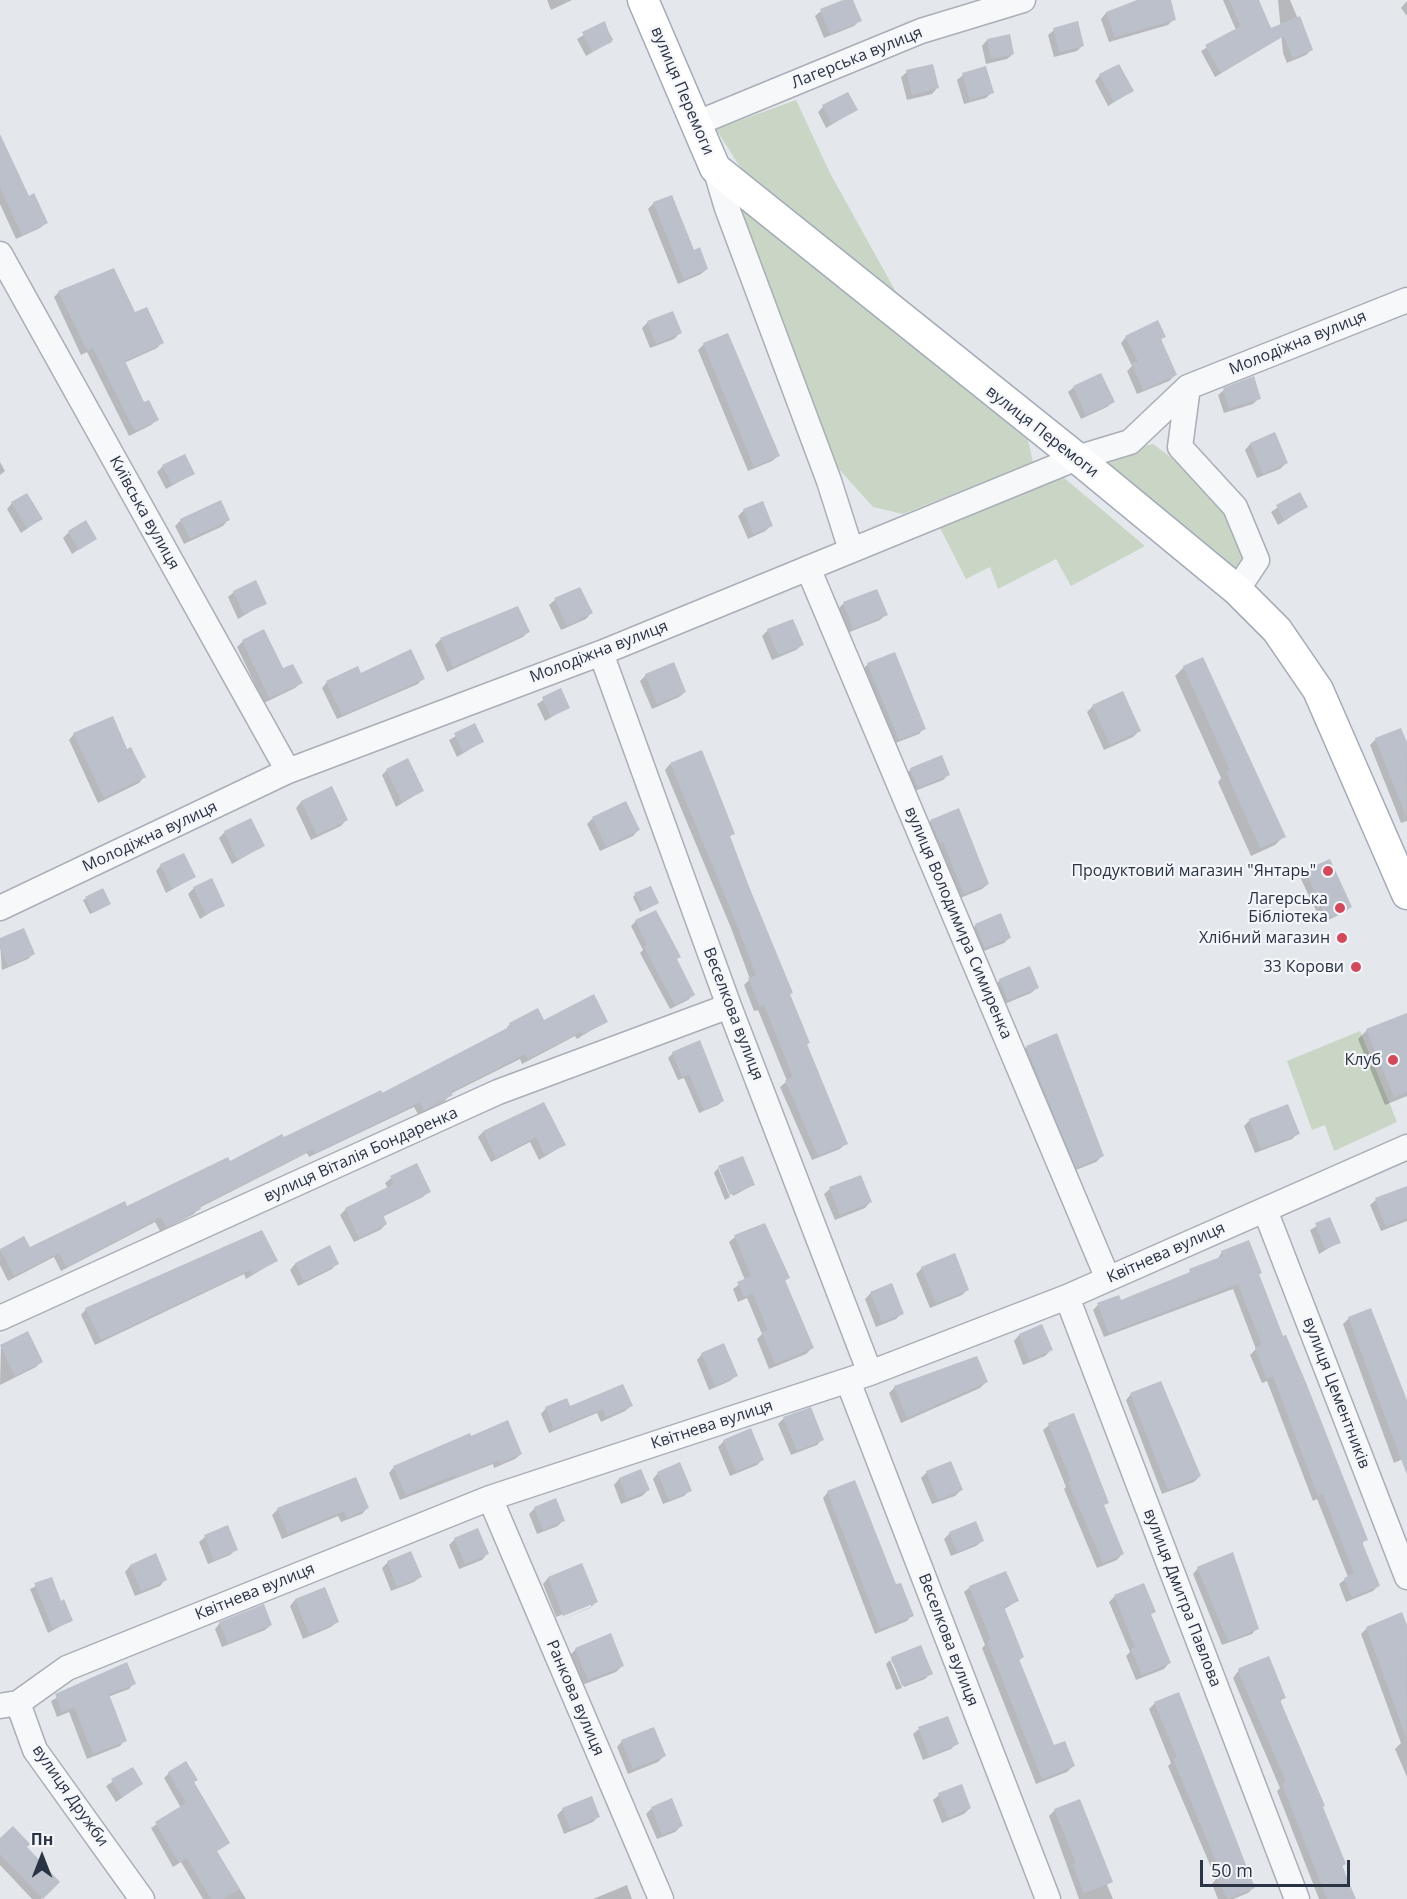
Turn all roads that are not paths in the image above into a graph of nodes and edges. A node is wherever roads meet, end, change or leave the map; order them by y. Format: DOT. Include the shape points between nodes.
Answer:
graph roads {
  1 [pos="643,0"];
  2 [pos="1023,0"];
  3 [pos="695,124"];
  4 [pos="715,168"];
  5 [pos="0,255"];
  6 [pos="1407,300"];
  7 [pos="1188,387"];
  8 [pos="1077,458"];
  9 [pos="851,550"];
  10 [pos="808,568"];
  11 [pos="1237,590"];
  12 [pos="601,653"];
  13 [pos="288,771"];
  14 [pos="1407,894"];
  15 [pos="0,908"];
  16 [pos="729,1006"];
  17 [pos="1407,1147"];
  18 [pos="1265,1210"];
  19 [pos="1108,1279"];
  20 [pos="1067,1297"];
  21 [pos="0,1318"];
  22 [pos="859,1377"];
  23 [pos="490,1498"];
  24 [pos="1407,1577"];
  25 [pos="9,1705"];
  26 [pos="142,1899"];
  27 [pos="661,1899"];
  28 [pos="1048,1899"];
  29 [pos="1297,1899"];
  1 -- 3 [label="main road, вулиця Перемоги"];
  2 -- 3 [label="street, Лагерська вулиця" via="921,31"];
  3 -- 4 [label="main road, вулиця Перемоги"];
  4 -- 8 [label="main road, вулиця Перемоги"];
  4 -- 9 [label="street"];
  5 -- 13 [label="street, Київська вулиця"];
  6 -- 7 [label="street, Молодіжна вулиця"];
  7 -- 8 [label="street, Молодіжна вулиця" via="1130,442"];
  7 -- 11 [label="street" via="1180,447 1235,507 1257,560"];
  8 -- 9 [label="street, Молодіжна вулиця"];
  8 -- 11 [label="main road, вулиця Перемоги"];
  9 -- 10 [label="street, Молодіжна вулиця"];
  10 -- 12 [label="street, Молодіжна вулиця"];
  10 -- 19 [label="street, вулиця Володимира Симиренка"];
  11 -- 14 [label="main road, вулиця Перемоги" via="1277,630 1317,690"];
  12 -- 13 [label="street, Молодіжна вулиця"];
  12 -- 16 [label="street, Веселкова вулиця"];
  13 -- 15 [label="street, Молодіжна вулиця"];
  16 -- 21 [label="street, вулиця Віталія Бондаренка" via="498,1092"];
  16 -- 22 [label="street, Веселкова вулиця"];
  17 -- 18 [label="street, Квітнева вулиця"];
  18 -- 19 [label="street, Квітнева вулиця"];
  18 -- 24 [label="street, вулиця Цементників"];
  19 -- 20 [label="street, Квітнева вулиця"];
  20 -- 22 [label="street, Квітнева вулиця"];
  20 -- 29 [label="street, вулиця Дмитра Павлова"];
  22 -- 23 [label="street, Квітнева вулиця"];
  22 -- 28 [label="street, Веселкова вулиця"];
  23 -- 25 [label="street, Квітнева вулиця" via="67,1668"];
  23 -- 27 [label="street, Ранкова вулиця"];
  25 -- 26 [label="street, вулиця Дружби" via="34,1750"];
}
